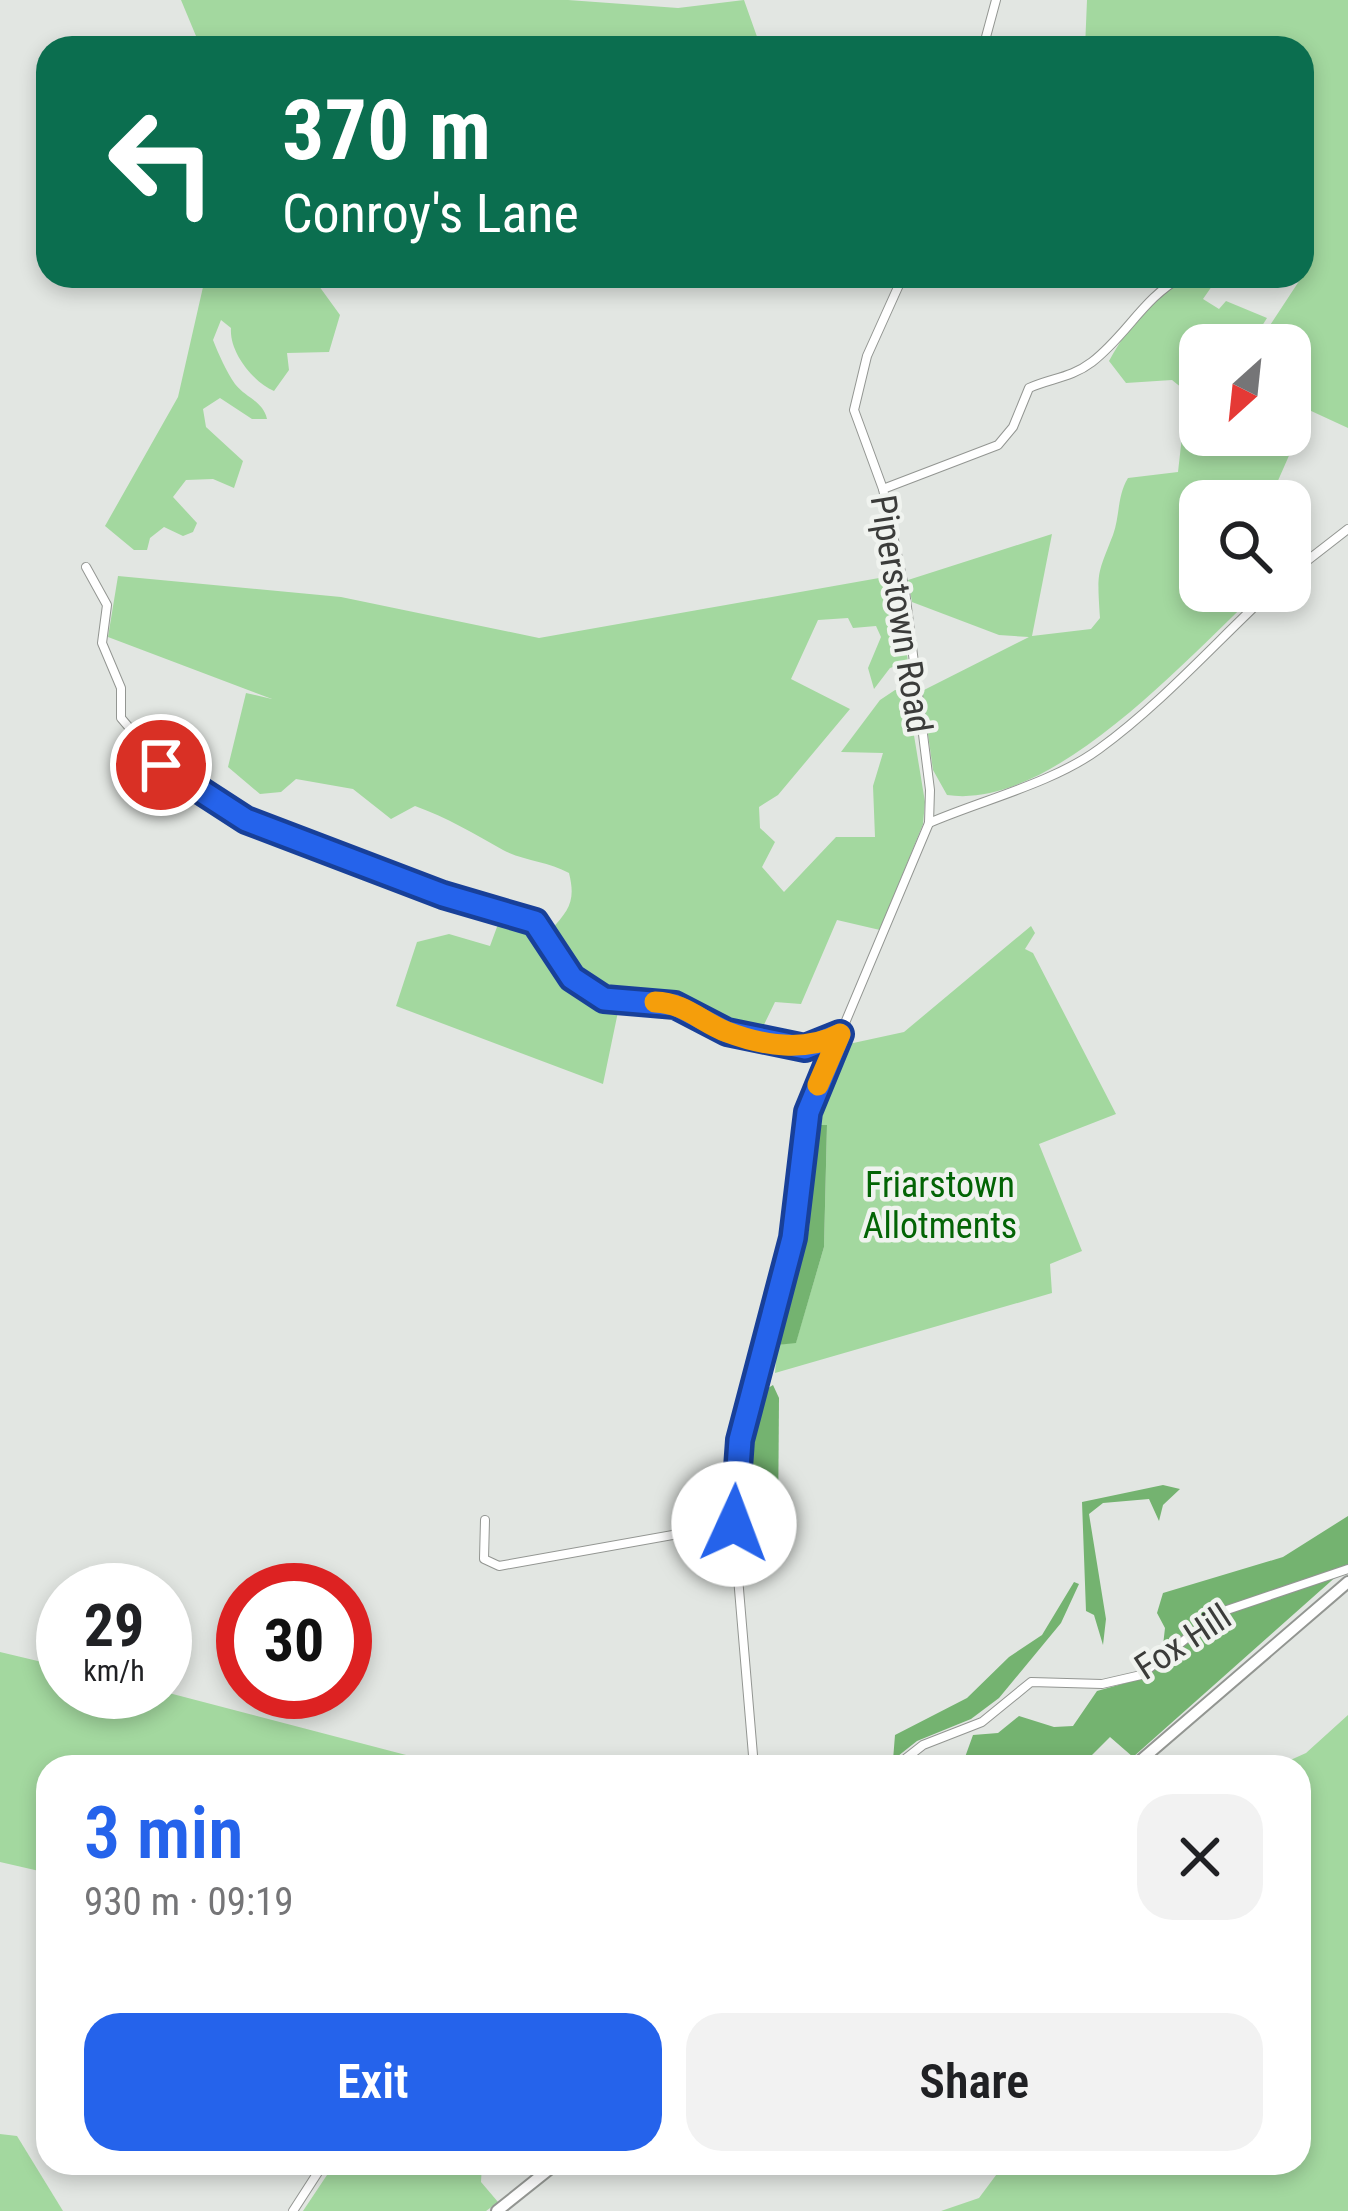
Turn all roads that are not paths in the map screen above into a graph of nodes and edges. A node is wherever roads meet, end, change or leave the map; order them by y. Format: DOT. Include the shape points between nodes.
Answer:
graph roads {
  1 [pos="996,0"];
  2 [pos="986,36"];
  3 [pos="899,288"];
  4 [pos="1167,288"];
  5 [pos="883,489"];
  6 [pos="1348,529"];
  7 [pos="1311,558"];
  8 [pos="86,567"];
  9 [pos="1248,612"];
  10 [pos="929,823"];
  11 [pos="840,1034"];
  12 [pos="485,1520"];
  13 [pos="734,1524"];
  14 [pos="1348,1569"];
  15 [pos="1348,1582"];
  16 [pos="753,1755"];
  17 [pos="910,1755"];
  18 [pos="1147,1755"];
  19 [pos="316,2175"];
  20 [pos="542,2175"];
  21 [pos="293,2211"];
  22 [pos="496,2211"];
  1 -- 2 [label="street"];
  3 -- 5 [label="street, Piperstown Road" via="855,394 856,428"];
  4 -- 5 [label="street" via="1138,308 1090,364 1029,388 998,445"];
  5 -- 10 [label="street, Piperstown Road" via="904,591"];
  6 -- 7 [label="street"];
  8 -- 11 [label="street" via="107,605 102,643 121,688 124,725 161,765 227,812 535,922 572,978 604,999 675,1005 727,1032 805,1048"];
  9 -- 10 [label="street" via="1100,749"];
  10 -- 11 [label="street"];
  11 -- 13 [label="street" via="808,1112 793,1238 740,1440"];
  12 -- 13 [label="street" via="484,1559 499,1566"];
  13 -- 16 [label="street"];
  14 -- 17 [label="street, Fox Hill" via="1218,1613 1141,1676 1031,1682 982,1722"];
  15 -- 18 [label="main road"];
  19 -- 21 [label="street"];
  20 -- 22 [label="main road"];
}
